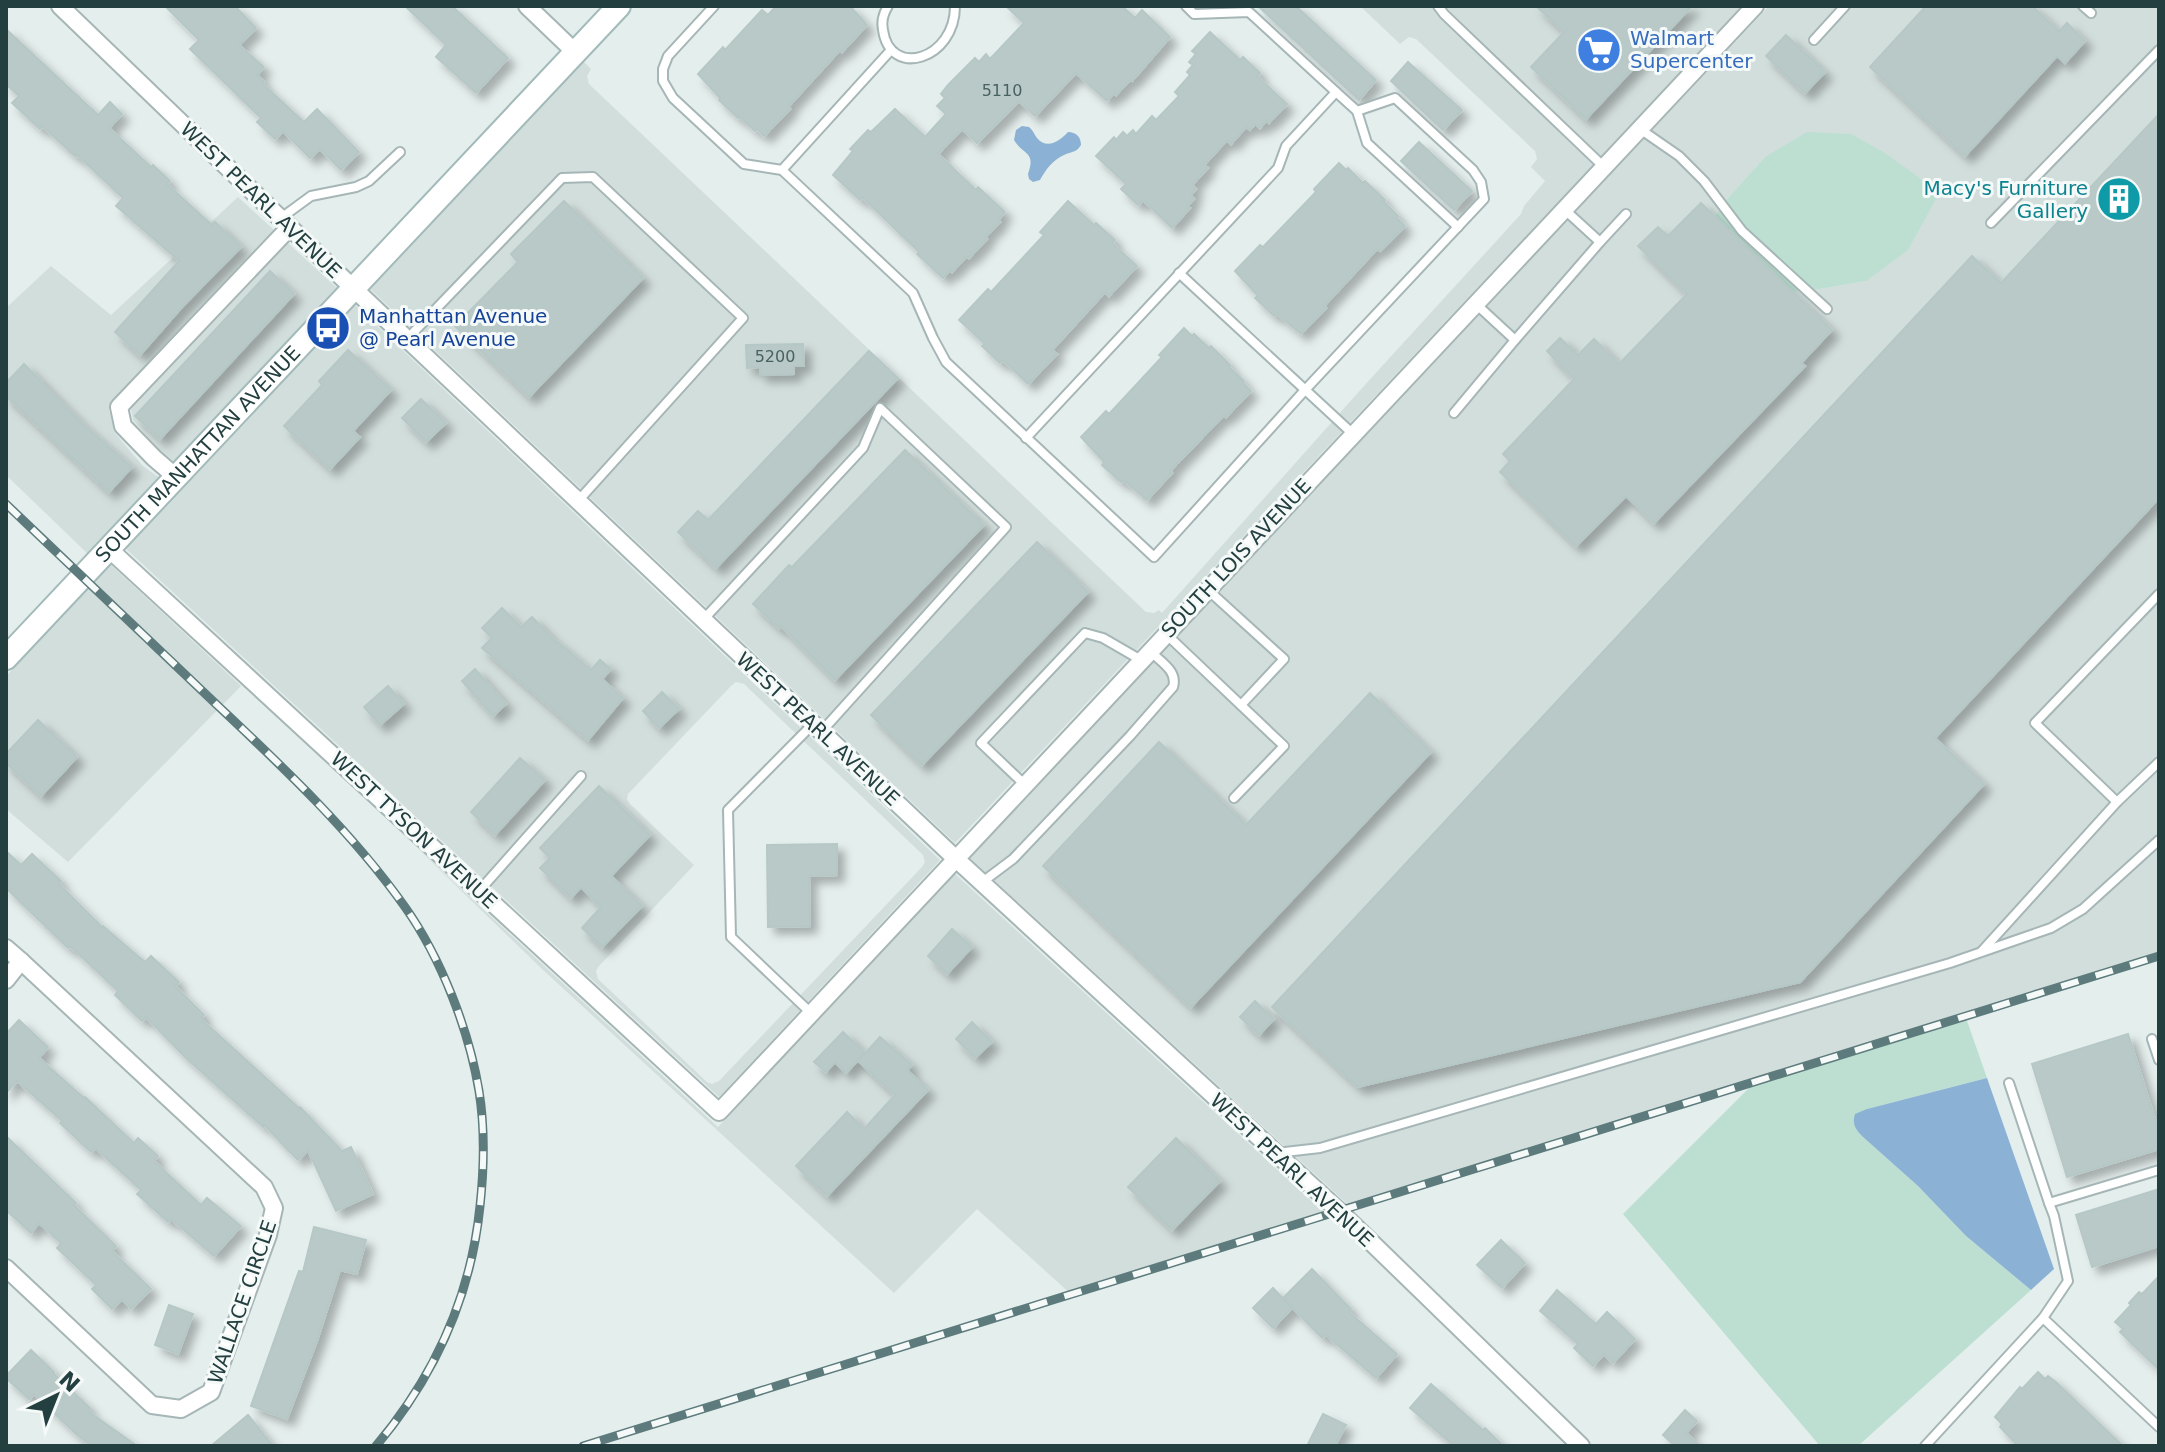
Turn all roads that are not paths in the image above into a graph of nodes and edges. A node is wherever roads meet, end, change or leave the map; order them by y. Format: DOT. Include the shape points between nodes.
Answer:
graph roads {
  1 [pos="60,6"];
  2 [pos="527,6"];
  3 [pos="619,6"];
  4 [pos="714,6"];
  5 [pos="888,6"];
  6 [pos="955,6"];
  7 [pos="1186,6"];
  8 [pos="1438,6"];
  9 [pos="1755,6"];
  10 [pos="1845,6"];
  11 [pos="2083,6"];
  12 [pos="2091,13"];
  13 [pos="1814,40"];
  14 [pos="891,50"];
  15 [pos="2159,50"];
  16 [pos="576,53"];
  17 [pos="1336,92"];
  18 [pos="1357,111"];
  19 [pos="1640,129"];
  20 [pos="400,152"];
  21 [pos="1604,167"];
  22 [pos="782,170"];
  23 [pos="1564,209"];
  24 [pos="1626,214"];
  25 [pos="285,223"];
  26 [pos="1991,223"];
  27 [pos="1458,227"];
  28 [pos="1600,242"];
  29 [pos="1179,273"];
  30 [pos="354,289"];
  31 [pos="1476,304"];
  32 [pos="1827,309"];
  33 [pos="407,339"];
  34 [pos="1515,340"];
  35 [pos="1305,390"];
  36 [pos="1454,413"];
  37 [pos="1353,434"];
  38 [pos="1026,438"];
  39 [pos="176,477"];
  40 [pos="578,501"];
  41 [pos="109,549"];
  42 [pos="1208,589"];
  43 [pos="2159,594"];
  44 [pos="703,620"];
  45 [pos="1166,633"];
  46 [pos="1145,655"];
  47 [pos="6,658"];
  48 [pos="1241,705"];
  49 [pos="817,728"];
  50 [pos="2159,762"];
  51 [pos="581,776"];
  52 [pos="1024,784"];
  53 [pos="1234,798"];
  54 [pos="2117,802"];
  55 [pos="2159,840"];
  56 [pos="955,858"];
  57 [pos="981,883"];
  58 [pos="479,891"];
  59 [pos="6,948"];
  60 [pos="1982,952"];
  61 [pos="21,961"];
  62 [pos="6,980"];
  63 [pos="811,1013"];
  64 [pos="2152,1039"];
  65 [pos="2159,1060"];
  66 [pos="2009,1083"];
  67 [pos="719,1112"];
  68 [pos="1275,1153"];
  69 [pos="2159,1170"];
  70 [pos="2049,1203"];
  71 [pos="6,1268"];
  72 [pos="2043,1318"];
  73 [pos="2159,1427"];
  74 [pos="1581,1446"];
  75 [pos="1925,1446"];
  1 -- 25 [label="street, WEST PEARL AVENUE"];
  2 -- 16 [label="street"];
  3 -- 16 [label="street, SOUTH MANHATTAN AVENUE"];
  4 -- 22 [label="lane" via="668,56 663,81 673,98 744,164"];
  5 -- 14 [label="lane" via="882,22"];
  6 -- 14 [label="lane" via="951,31 933,53 905,57"];
  7 -- 17 [label="lane" via="1194,14 1249,12"];
  8 -- 21 [label="lane"];
  9 -- 19 [label="street, SOUTH LOIS AVENUE"];
  10 -- 13 [label="lane"];
  11 -- 12 [label="lane"];
  14 -- 22 [label="lane"];
  15 -- 26 [label="lane"];
  16 -- 30 [label="street, SOUTH MANHATTAN AVENUE"];
  17 -- 18 [label="lane"];
  17 -- 29 [label="lane" via="1286,146 1278,168"];
  18 -- 27 [label="lane" via="1367,143"];
  18 -- 27 [label="lane" via="1395,98 1473,170 1484,199"];
  19 -- 21 [label="street, SOUTH LOIS AVENUE"];
  19 -- 32 [label="lane" via="1679,156 1742,231"];
  20 -- 25 [label="lane" via="369,181 311,196"];
  21 -- 23 [label="street, SOUTH LOIS AVENUE"];
  22 -- 38 [label="lane" via="913,293 946,362"];
  23 -- 28 [label="lane"];
  23 -- 31 [label="street, SOUTH LOIS AVENUE"];
  24 -- 28 [label="lane"];
  25 -- 30 [label="street, WEST PEARL AVENUE"];
  25 -- 39 [label="street" via="119,407 123,426"];
  27 -- 35 [label="lane"];
  28 -- 34 [label="lane"];
  29 -- 35 [label="lane"];
  29 -- 38 [label="lane"];
  30 -- 33 [label="street, WEST PEARL AVENUE"];
  30 -- 39 [label="street, SOUTH MANHATTAN AVENUE"];
  31 -- 34 [label="lane"];
  31 -- 37 [label="street, SOUTH LOIS AVENUE"];
  33 -- 40 [label="street, WEST PEARL AVENUE"];
  33 -- 40 [label="lane" via="562,178 593,177 743,318"];
  34 -- 36 [label="lane"];
  35 -- 37 [label="lane"];
  35 -- 38 [label="lane" via="1154,557"];
  37 -- 42 [label="street, SOUTH LOIS AVENUE"];
  39 -- 41 [label="street, SOUTH MANHATTAN AVENUE"];
  40 -- 44 [label="street, WEST PEARL AVENUE"];
  41 -- 47 [label="street, SOUTH MANHATTAN AVENUE"];
  41 -- 58 [label="street, WEST TYSON AVENUE"];
  42 -- 45 [label="street, SOUTH LOIS AVENUE"];
  42 -- 48 [label="lane" via="1284,659"];
  43 -- 54 [label="lane" via="2035,723"];
  44 -- 49 [label="street, WEST PEARL AVENUE"];
  44 -- 49 [label="lane" via="863,448 880,408 1006,527"];
  45 -- 46 [label="street, SOUTH LOIS AVENUE"];
  45 -- 48 [label="lane"];
  46 -- 52 [label="street, SOUTH LOIS AVENUE"];
  46 -- 52 [label="lane" via="1085,633 981,743"];
  46 -- 57 [label="lane" via="1173,673 1173,687 1013,859"];
  48 -- 53 [label="lane" via="1284,746"];
  49 -- 56 [label="street, WEST PEARL AVENUE"];
  49 -- 63 [label="lane" via="728,810 731,937"];
  50 -- 54 [label="lane"];
  51 -- 58 [label="lane"];
  52 -- 56 [label="street, SOUTH LOIS AVENUE"];
  54 -- 60 [label="lane"];
  55 -- 60 [label="lane" via="2083,909 2051,928"];
  56 -- 57 [label="street, WEST PEARL AVENUE"];
  56 -- 63 [label="street, SOUTH LOIS AVENUE"];
  57 -- 68 [label="street, WEST PEARL AVENUE"];
  58 -- 67 [label="street, WEST TYSON AVENUE"];
  59 -- 61 [label="street, WALLACE CIRCLE"];
  60 -- 68 [label="lane" via="1320,1148"];
  61 -- 62 [label="street"];
  61 -- 71 [label="street, WALLACE CIRCLE" via="264,1187 274,1208 211,1392 181,1409 152,1405"];
  63 -- 67 [label="street, SOUTH LOIS AVENUE"];
  64 -- 65 [label="lane"];
  66 -- 70 [label="lane"];
  68 -- 74 [label="street, WEST PEARL AVENUE"];
  69 -- 70 [label="lane"];
  70 -- 72 [label="lane" via="2068,1281"];
  72 -- 73 [label="lane"];
  72 -- 75 [label="lane"];
}
